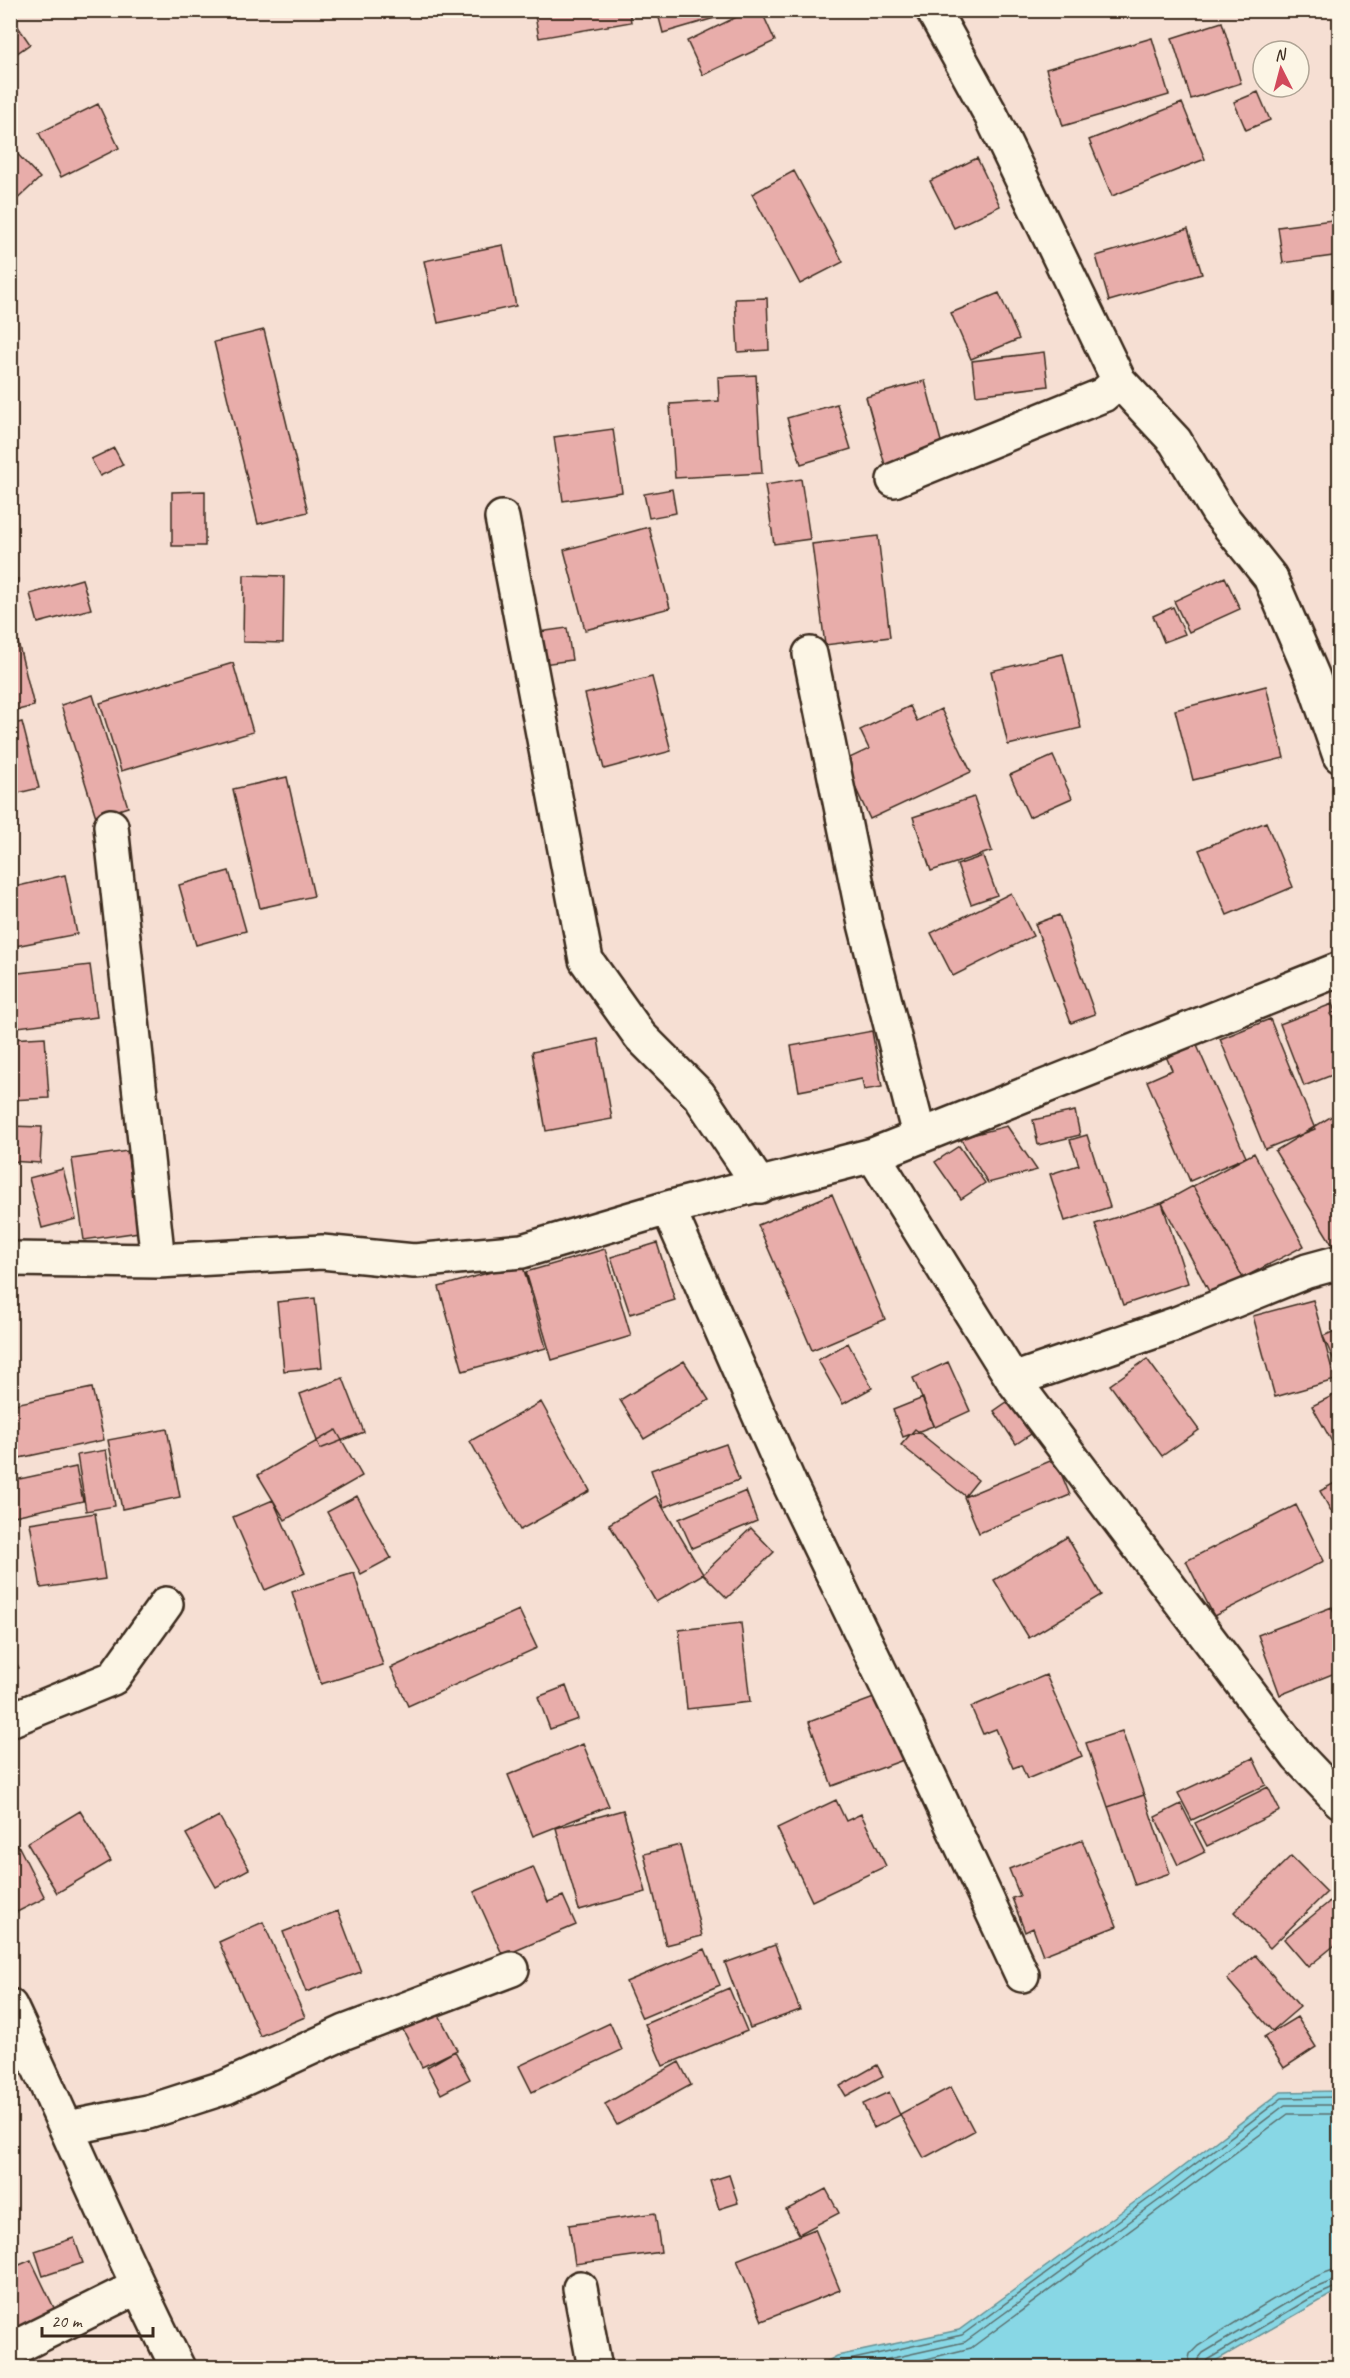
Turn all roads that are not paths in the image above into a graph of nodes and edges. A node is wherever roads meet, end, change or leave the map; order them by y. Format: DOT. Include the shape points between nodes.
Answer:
graph roads {
  1 [pos="933,10"];
  2 [pos="1119,381"];
  3 [pos="894,480"];
  4 [pos="502,518"];
  5 [pos="810,654"];
  6 [pos="1340,756"];
  7 [pos="111,826"];
  8 [pos="1340,969"];
  9 [pos="918,1135"];
  10 [pos="873,1155"];
  11 [pos="760,1186"];
  12 [pos="668,1208"];
  13 [pos="10,1259"];
  14 [pos="158,1261"];
  15 [pos="1340,1262"];
  16 [pos="1013,1380"];
  17 [pos="166,1604"];
  18 [pos="10,1720"];
  19 [pos="1340,1801"];
  20 [pos="512,1969"];
  21 [pos="1022,1976"];
  22 [pos="10,2006"];
  23 [pos="68,2128"];
  24 [pos="137,2287"];
  25 [pos="580,2288"];
  26 [pos="10,2350"];
  27 [pos="178,2367"];
  28 [pos="595,2367"];
  1 -- 2 [label="street" via="991,115"];
  2 -- 3 [label="street" via="1103,395"];
  2 -- 6 [label="street" via="1175,441 1218,512 1270,578 1312,675"];
  4 -- 11 [label="street" via="586,960 640,1036 699,1095"];
  5 -- 9 [label="street" via="865,924"];
  7 -- 14 [label="street"];
  8 -- 9 [label="street"];
  9 -- 10 [label="street"];
  10 -- 11 [label="street"];
  10 -- 16 [label="street"];
  11 -- 12 [label="street"];
  12 -- 14 [label="street" via="522,1251 414,1261 322,1252"];
  12 -- 21 [label="street" via="790,1485"];
  13 -- 14 [label="street"];
  15 -- 16 [label="street"];
  16 -- 19 [label="street" via="1298,1756"];
  17 -- 18 [label="street" via="112,1678"];
  20 -- 23 [label="street" via="345,2032 226,2087 148,2112"];
  22 -- 23 [label="street"];
  23 -- 24 [label="street"];
  24 -- 26 [label="street"];
  24 -- 27 [label="street"];
  25 -- 28 [label="street"];
}
